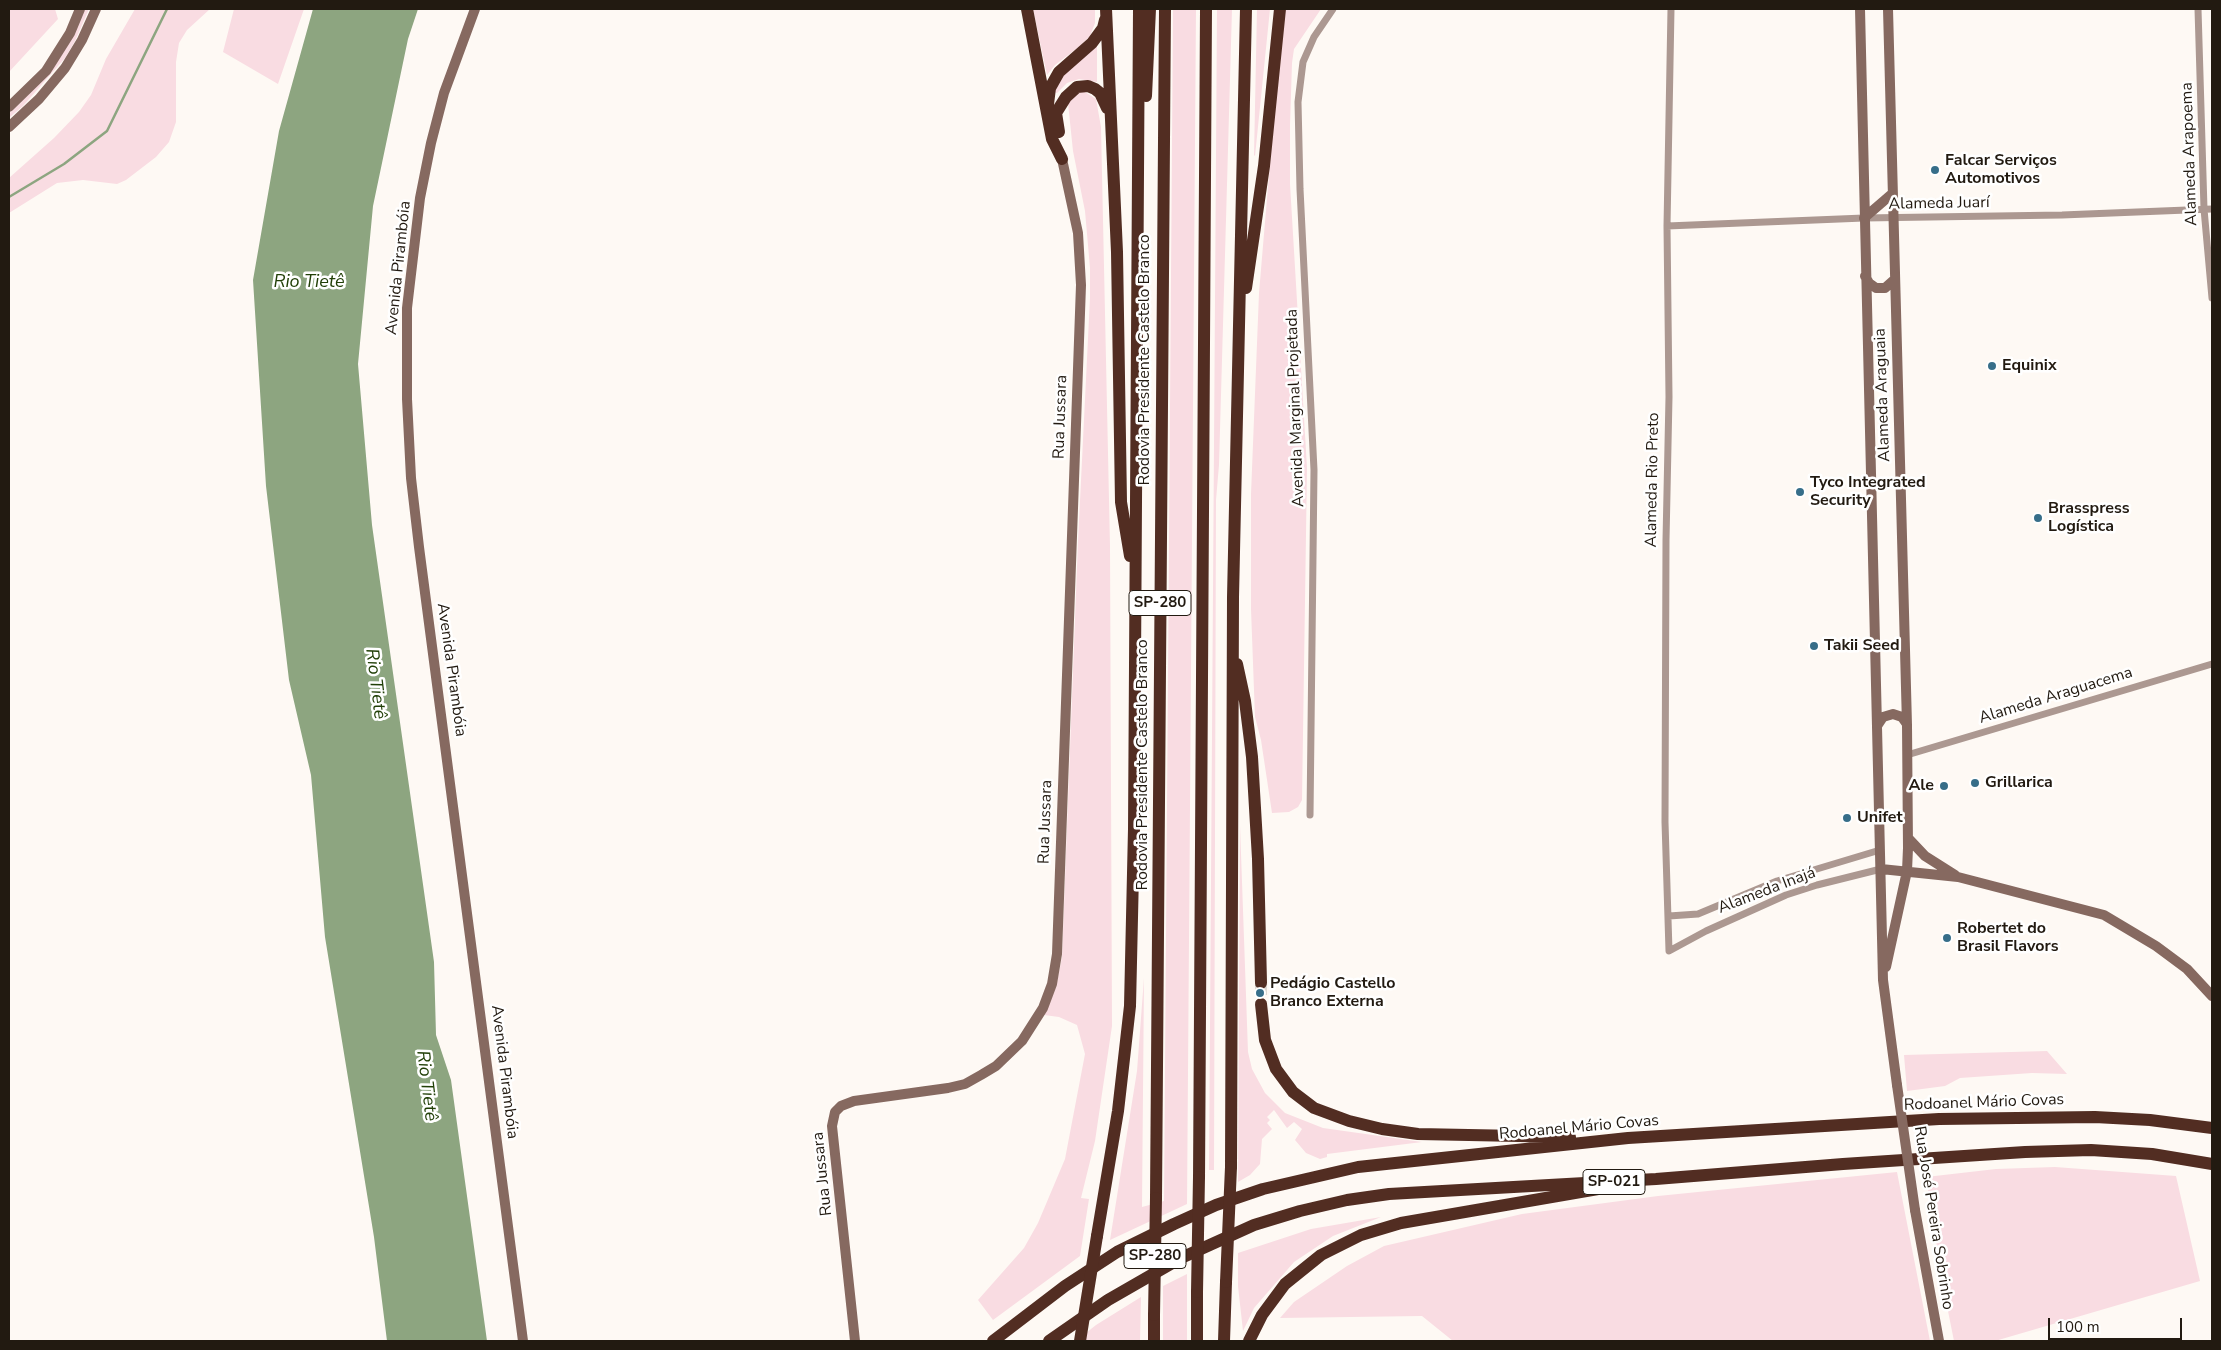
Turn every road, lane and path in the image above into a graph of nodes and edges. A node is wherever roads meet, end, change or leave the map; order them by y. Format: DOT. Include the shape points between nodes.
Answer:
graph roads {
  1 [pos="80,9"];
  2 [pos="96,9"];
  3 [pos="475,9"];
  4 [pos="1027,9"];
  5 [pos="1139,9"];
  6 [pos="1150,9"];
  7 [pos="1165,9"];
  8 [pos="1206,9"];
  9 [pos="1246,9"];
  10 [pos="1280,9"];
  11 [pos="1333,9"];
  12 [pos="1671,9"];
  13 [pos="1860,9"];
  14 [pos="1888,9"];
  15 [pos="2198,9"];
  16 [pos="1107,12"];
  17 [pos="9,107"];
  18 [pos="1047,113"];
  19 [pos="1110,118"];
  20 [pos="9,127"];
  21 [pos="1062,160"];
  22 [pos="1893,193"];
  23 [pos="2208,209"];
  24 [pos="1137,212"];
  25 [pos="1864,218"];
  26 [pos="1894,218"];
  27 [pos="1667,226"];
  28 [pos="1864,276"];
  29 [pos="1894,280"];
  30 [pos="2212,298"];
  31 [pos="1865,302"];
  32 [pos="1895,302"];
  33 [pos="1237,344"];
  34 [pos="1135,580"];
  35 [pos="1233,654"];
  36 [pos="2212,664"];
  37 [pos="1907,725"];
  38 [pos="1877,726"];
  39 [pos="1907,755"];
  40 [pos="1310,815"];
  41 [pos="1908,838"];
  42 [pos="1880,850"];
  43 [pos="1881,869"];
  44 [pos="1907,871"];
  45 [pos="1958,877"];
  46 [pos="1669,916"];
  47 [pos="1669,951"];
  48 [pos="1883,980"];
  49 [pos="1261,983"];
  50 [pos="2212,996"];
  51 [pos="1261,1004"];
  52 [pos="2212,1128"];
  53 [pos="1628,1138"];
  54 [pos="2212,1164"];
  55 [pos="1656,1179"];
  56 [pos="524,1341"];
  57 [pos="855,1341"];
  58 [pos="993,1341"];
  59 [pos="1049,1341"];
  60 [pos="1080,1341"];
  61 [pos="1154,1341"];
  62 [pos="1196,1341"];
  63 [pos="1224,1341"];
  64 [pos="1249,1341"];
  65 [pos="1939,1341"];
  1 -- 17 [label="main road" via="70,33 49,66"];
  2 -- 20 [label="main road" via="65,68"];
  3 -- 56 [label="main road, Avenida Pirambóia" via="444,93 420,198 407,308 407,399 419,547"];
  4 -- 18 [label="highway"];
  5 -- 24 [label="highway"];
  6 -- 24 [label="highway" via="1142,176"];
  7 -- 61 [label="highway, Rodovia Presidente Castelo Branco / SP-280, bridge"];
  8 -- 62 [label="highway, SP-280, bridge"];
  9 -- 33 [label="highway"];
  10 -- 33 [label="highway" via="1264,166"];
  11 -- 40 [label="street, Avenida Marginal Projetada" via="1314,37 1303,62 1298,102 1314,470"];
  12 -- 27 [label="street, Alameda Rio Preto"];
  13 -- 25 [label="main road, Alameda Araguaia"];
  14 -- 22 [label="main road, Alameda Araguaia"];
  15 -- 23 [label="street, Alameda Arapoema"];
  16 -- 18 [label="highway" via="1103,28 1092,43 1059,72 1050,88"];
  16 -- 19 [label="highway"];
  18 -- 21 [label="highway" via="1052,139"];
  19 -- 21 [label="highway" via="1103,98 1095,89 1084,86 1072,91 1056,114"];
  19 -- 34 [label="highway" via="1117,252 1121,502"];
  21 -- 57 [label="main road, Rua Jussara" via="1078,233 1081,285 1057,954 1052,984 1043,1008 1022,1041 981,1076 940,1090 854,1101 835,1112 832,1126"];
  22 -- 25 [label="main road"];
  22 -- 26 [label="main road, Alameda Araguaia"];
  23 -- 26 [label="street, Alameda Juarí"];
  23 -- 30 [label="street, Alameda Arapoema"];
  24 -- 34 [label="highway"];
  25 -- 26 [label="street, Alameda Juarí"];
  25 -- 27 [label="street, Alameda Juarí"];
  25 -- 28 [label="main road, Alameda Araguaia"];
  26 -- 29 [label="main road, Alameda Araguaia"];
  27 -- 46 [label="street, Alameda Rio Preto" via="1669,397 1665,822"];
  28 -- 29 [label="main road" via="1876,288 1885,288"];
  28 -- 31 [label="main road, Alameda Araguaia"];
  29 -- 32 [label="main road, Alameda Araguaia"];
  31 -- 32 [label="main road" via="1882,294"];
  31 -- 38 [label="main road, Alameda Araguaia"];
  32 -- 37 [label="main road, Alameda Araguaia"];
  33 -- 35 [label="highway"];
  34 -- 60 [label="highway, bridge" via="1130,1006 1118,1111"];
  35 -- 49 [label="highway" via="1246,701 1252,757"];
  35 -- 63 [label="highway, bridge" via="1231,1167"];
  36 -- 39 [label="street, Alameda Araguacema"];
  37 -- 38 [label="main road" via="1902,717 1893,714 1883,717"];
  37 -- 39 [label="main road, Alameda Araguaia"];
  38 -- 42 [label="main road, Alameda Araguaia"];
  39 -- 41 [label="main road, Alameda Araguaia"];
  41 -- 44 [label="main road, Alameda Araguaia"];
  41 -- 45 [label="main road" via="1925,856"];
  42 -- 43 [label="main road, Alameda Araguaia"];
  42 -- 46 [label="street, Alameda Inajá" via="1776,881 1698,914"];
  43 -- 44 [label="main road"];
  43 -- 47 [label="street, Alameda Inajá" via="1786,895"];
  43 -- 48 [label="main road, Rua José Pereira Sobrinho"];
  44 -- 45 [label="main road"];
  44 -- 48 [label="main road, Rua José Pereira Sobrinho"];
  45 -- 50 [label="main road" via="2088,910 2117,921 2187,969"];
  46 -- 47 [label="street, Alameda Rio Preto"];
  48 -- 65 [label="main road, Rua José Pereira Sobrinho, bridge" via="1915,1210"];
  51 -- 53 [label="highway" via="1265,1040 1279,1075 1302,1100 1329,1114 1382,1129 1418,1134"];
  52 -- 53 [label="highway, Rodoanel Mário Covas" via="2095,1116 1939,1119"];
  53 -- 58 [label="highway, Rodoanel Mário Covas" via="1358,1167 1263,1189 1207,1209 1117,1252 1065,1286"];
  54 -- 55 [label="highway, SP-021" via="2152,1154 2053,1151"];
  55 -- 59 [label="highway, SP-021" via="1389,1194 1300,1211 1254,1226 1180,1258 1108,1300"];
  55 -- 64 [label="highway" via="1401,1224 1361,1235 1321,1255 1285,1284 1262,1315"];
}
